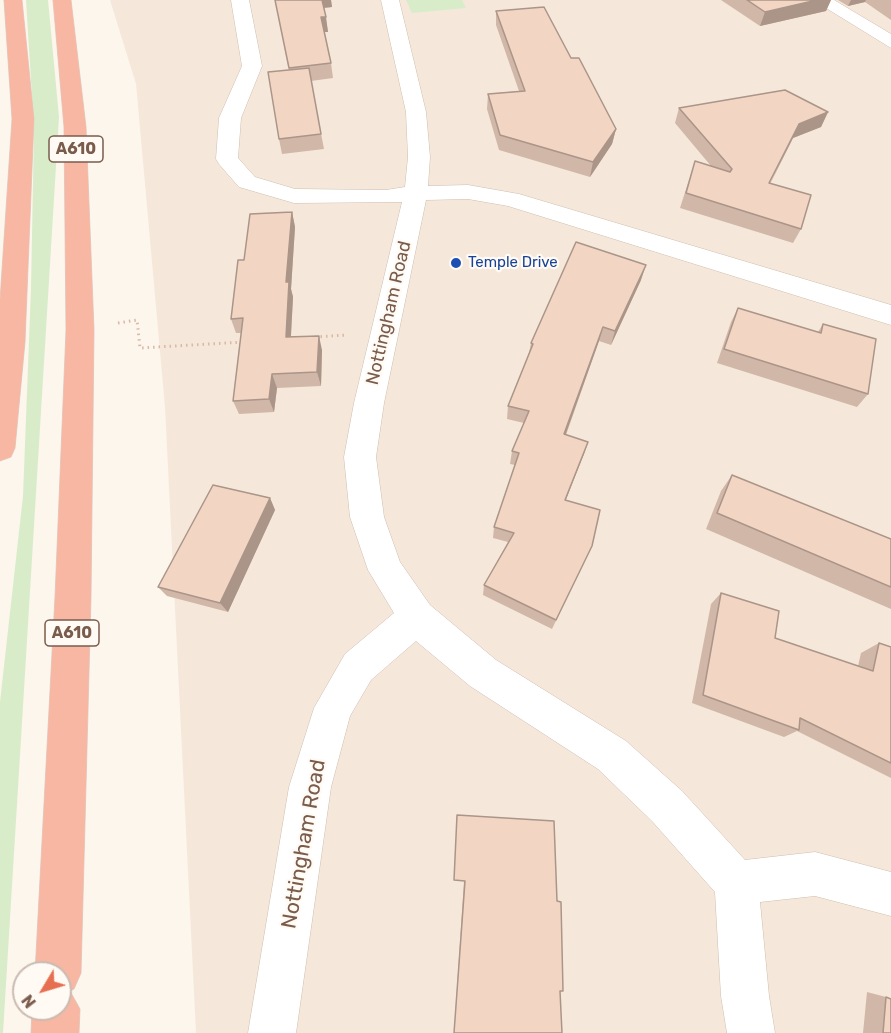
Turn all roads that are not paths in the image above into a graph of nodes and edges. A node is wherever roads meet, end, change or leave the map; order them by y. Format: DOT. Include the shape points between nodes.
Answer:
graph roads {
  1 [pos="13,0"];
  2 [pos="62,0"];
  3 [pos="240,0"];
  4 [pos="390,0"];
  5 [pos="822,0"];
  6 [pos="891,42"];
  7 [pos="416,193"];
  8 [pos="891,315"];
  9 [pos="0,448"];
  10 [pos="417,617"];
  11 [pos="736,883"];
  12 [pos="891,894"];
  13 [pos="58,961"];
  14 [pos="273,1033"];
  15 [pos="751,1033"];
  1 -- 9 [label="highway, A610" via="23,119 11,342"];
  2 -- 13 [label="highway, A610" via="75,127 80,330"];
  3 -- 7 [label="street" via="252,66 230,118 227,159 247,182 294,196 386,197"];
  4 -- 7 [label="street, Nottingham Road" via="416,112"];
  5 -- 6 [label="street"];
  7 -- 8 [label="street" via="468,192 511,199"];
  7 -- 10 [label="street, Nottingham Road" via="362,446 362,477 367,517 385,570"];
  10 -- 11 [label="street, Nottingham Road" via="483,673 612,755 667,806"];
  10 -- 14 [label="street, Nottingham Road" via="358,668 333,708 310,787"];
  11 -- 12 [label="street" via="815,874"];
  11 -- 15 [label="street"];
}
